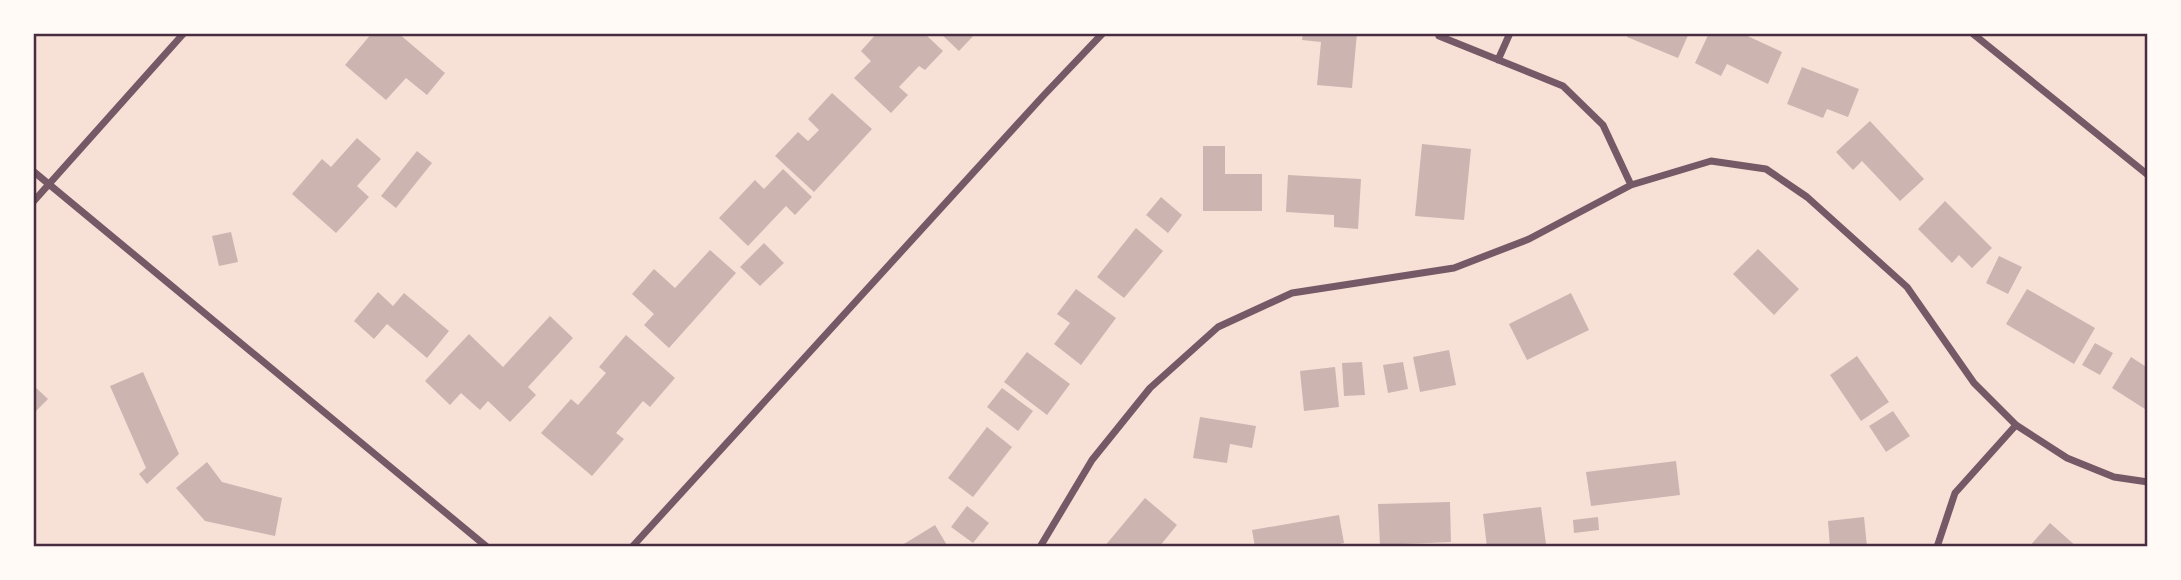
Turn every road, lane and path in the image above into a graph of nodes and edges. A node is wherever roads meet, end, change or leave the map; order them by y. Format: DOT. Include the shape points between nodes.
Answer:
graph roads {
  1 [pos="184,33"];
  2 [pos="1103,33"];
  3 [pos="1510,33"];
  4 [pos="1972,33"];
  5 [pos="1439,36"];
  6 [pos="1498,60"];
  7 [pos="33,171"];
  8 [pos="2148,175"];
  9 [pos="50,185"];
  10 [pos="1631,185"];
  11 [pos="33,202"];
  12 [pos="2016,425"];
  13 [pos="2148,482"];
  14 [pos="487,547"];
  15 [pos="632,547"];
  16 [pos="1040,547"];
  17 [pos="1937,547"];
  1 -- 9 [label="street"];
  2 -- 15 [label="street"];
  3 -- 6 [label="street"];
  4 -- 8 [label="street"];
  5 -- 6 [label="street"];
  6 -- 10 [label="street" via="1563,86 1603,125"];
  7 -- 9 [label="street"];
  9 -- 11 [label="street"];
  9 -- 14 [label="street"];
  10 -- 12 [label="street" via="1710,161 1766,169 1808,197 1907,287 1974,383"];
  10 -- 16 [label="street" via="1529,239 1454,268 1292,293 1218,327 1150,388 1092,460"];
  12 -- 13 [label="street" via="2067,458 2114,477"];
  12 -- 17 [label="street" via="1955,493"];
}
